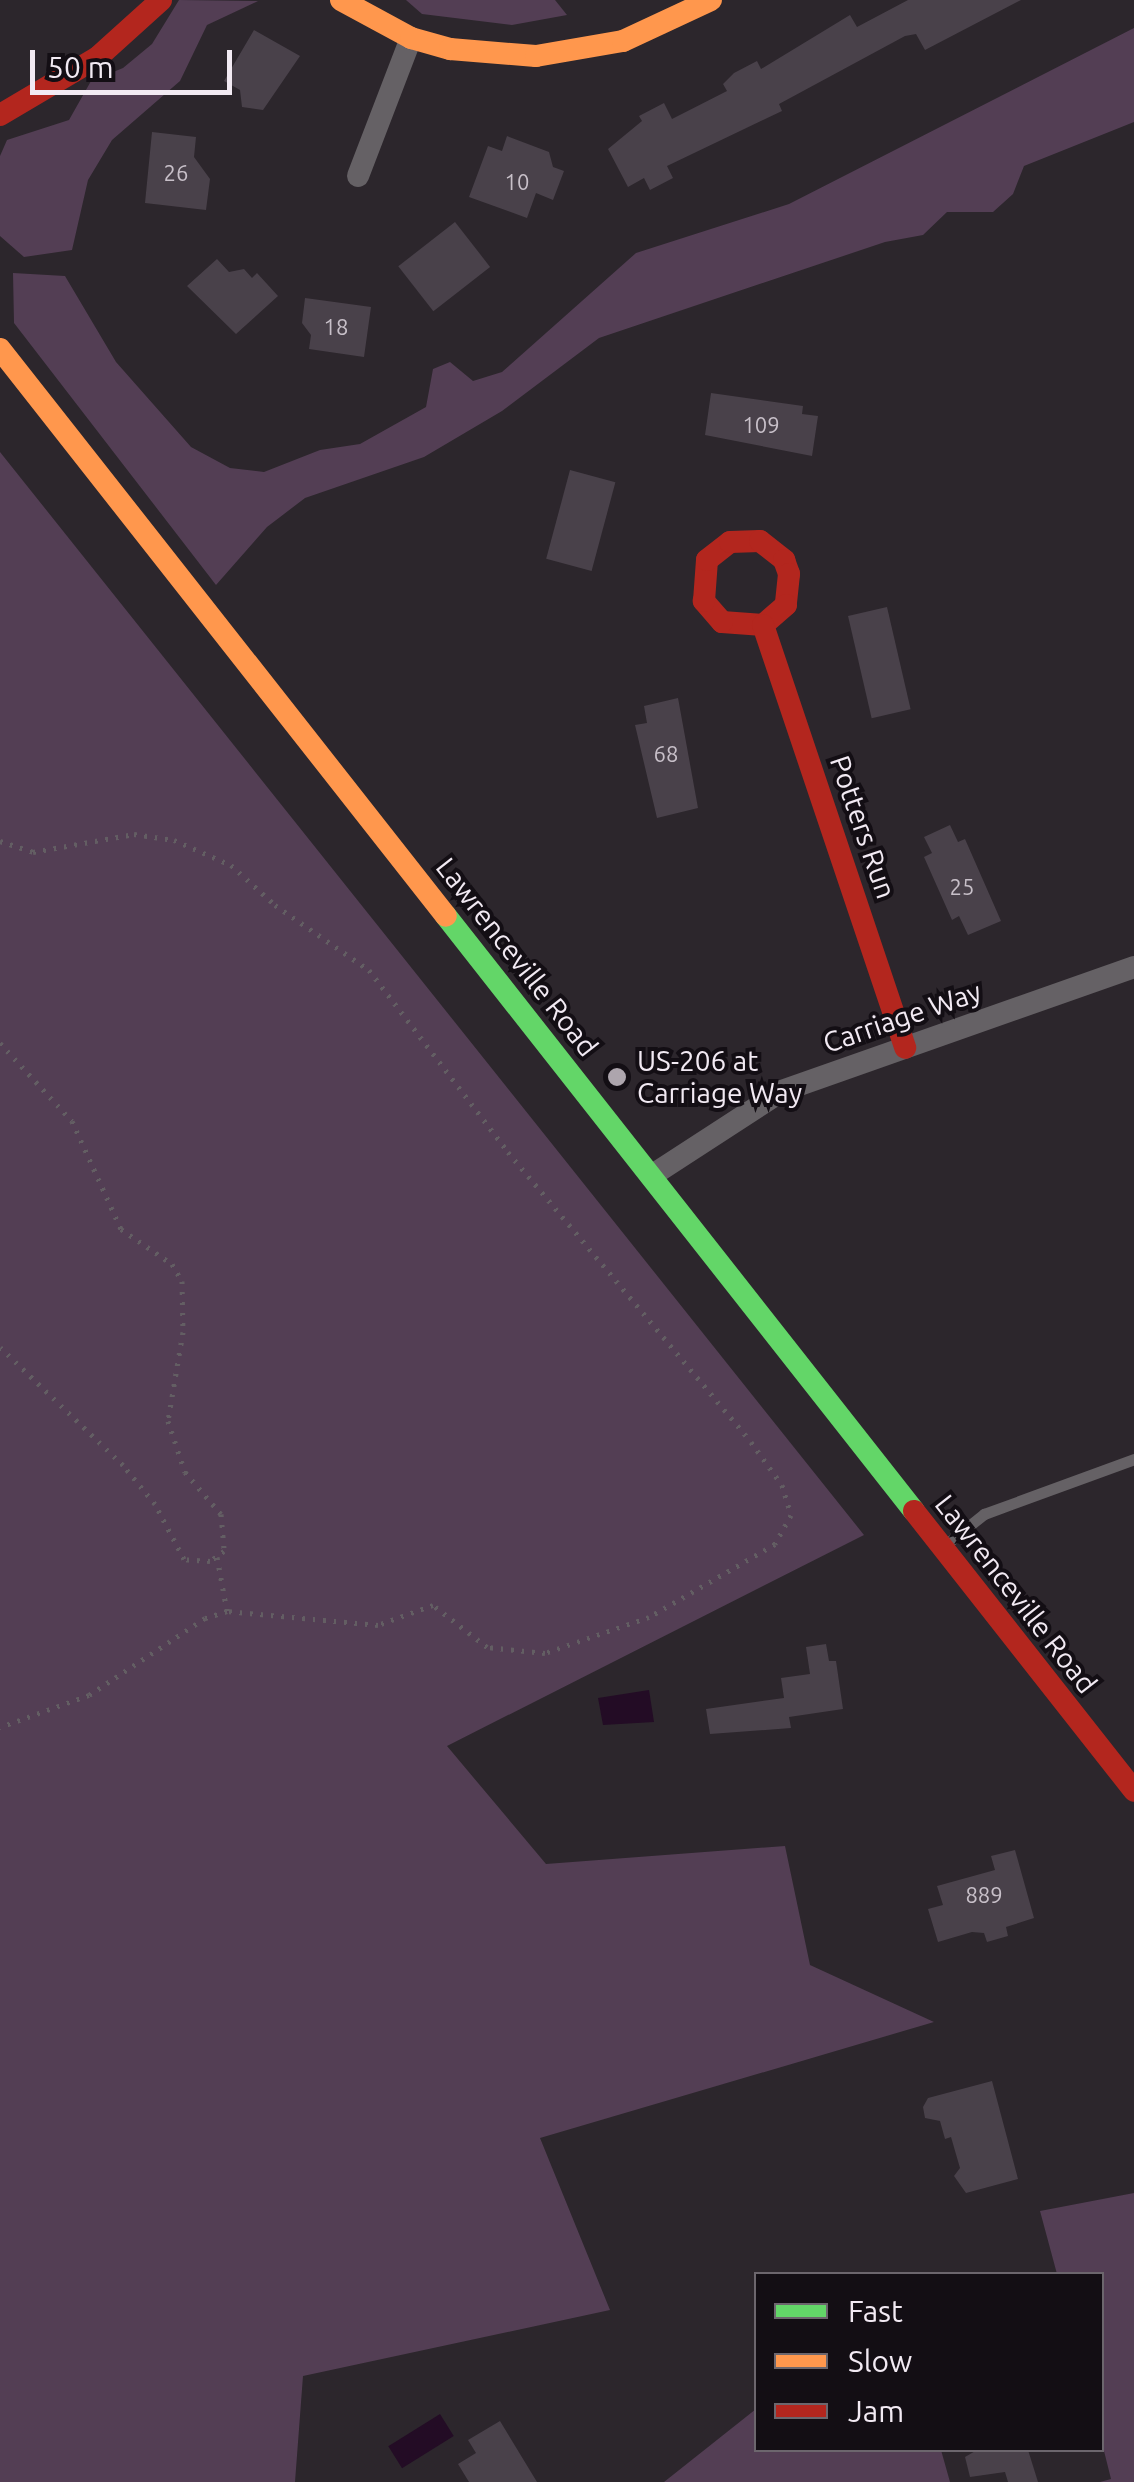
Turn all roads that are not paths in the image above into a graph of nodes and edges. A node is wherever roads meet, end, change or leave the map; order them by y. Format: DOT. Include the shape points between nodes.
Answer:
graph roads {
  1 [pos="161,0"];
  2 [pos="341,0"];
  3 [pos="711,0"];
  4 [pos="410,38"];
  5 [pos="0,115"];
  6 [pos="358,176"];
  7 [pos="0,349"];
  8 [pos="763,625"];
  9 [pos="1134,968"];
  10 [pos="905,1048"];
  11 [pos="651,1176"];
  12 [pos="1134,1459"];
  13 [pos="942,1548"];
  14 [pos="1134,1791"];
  1 -- 5 [label="main road" via="98,58"];
  2 -- 4 [label="main road"];
  3 -- 4 [label="main road" via="623,41 582,51 496,55"];
  4 -- 6 [label="street"];
  7 -- 11 [label="main road, Lawrenceville Road"];
  8 -- 10 [label="main road, Potters Run"];
  9 -- 10 [label="street, Carriage Way"];
  10 -- 11 [label="street, Carriage Way" via="750,1107"];
  11 -- 13 [label="main road, Lawrenceville Road"];
  12 -- 13 [label="lane" via="984,1514"];
  13 -- 14 [label="main road, Lawrenceville Road"];
}
